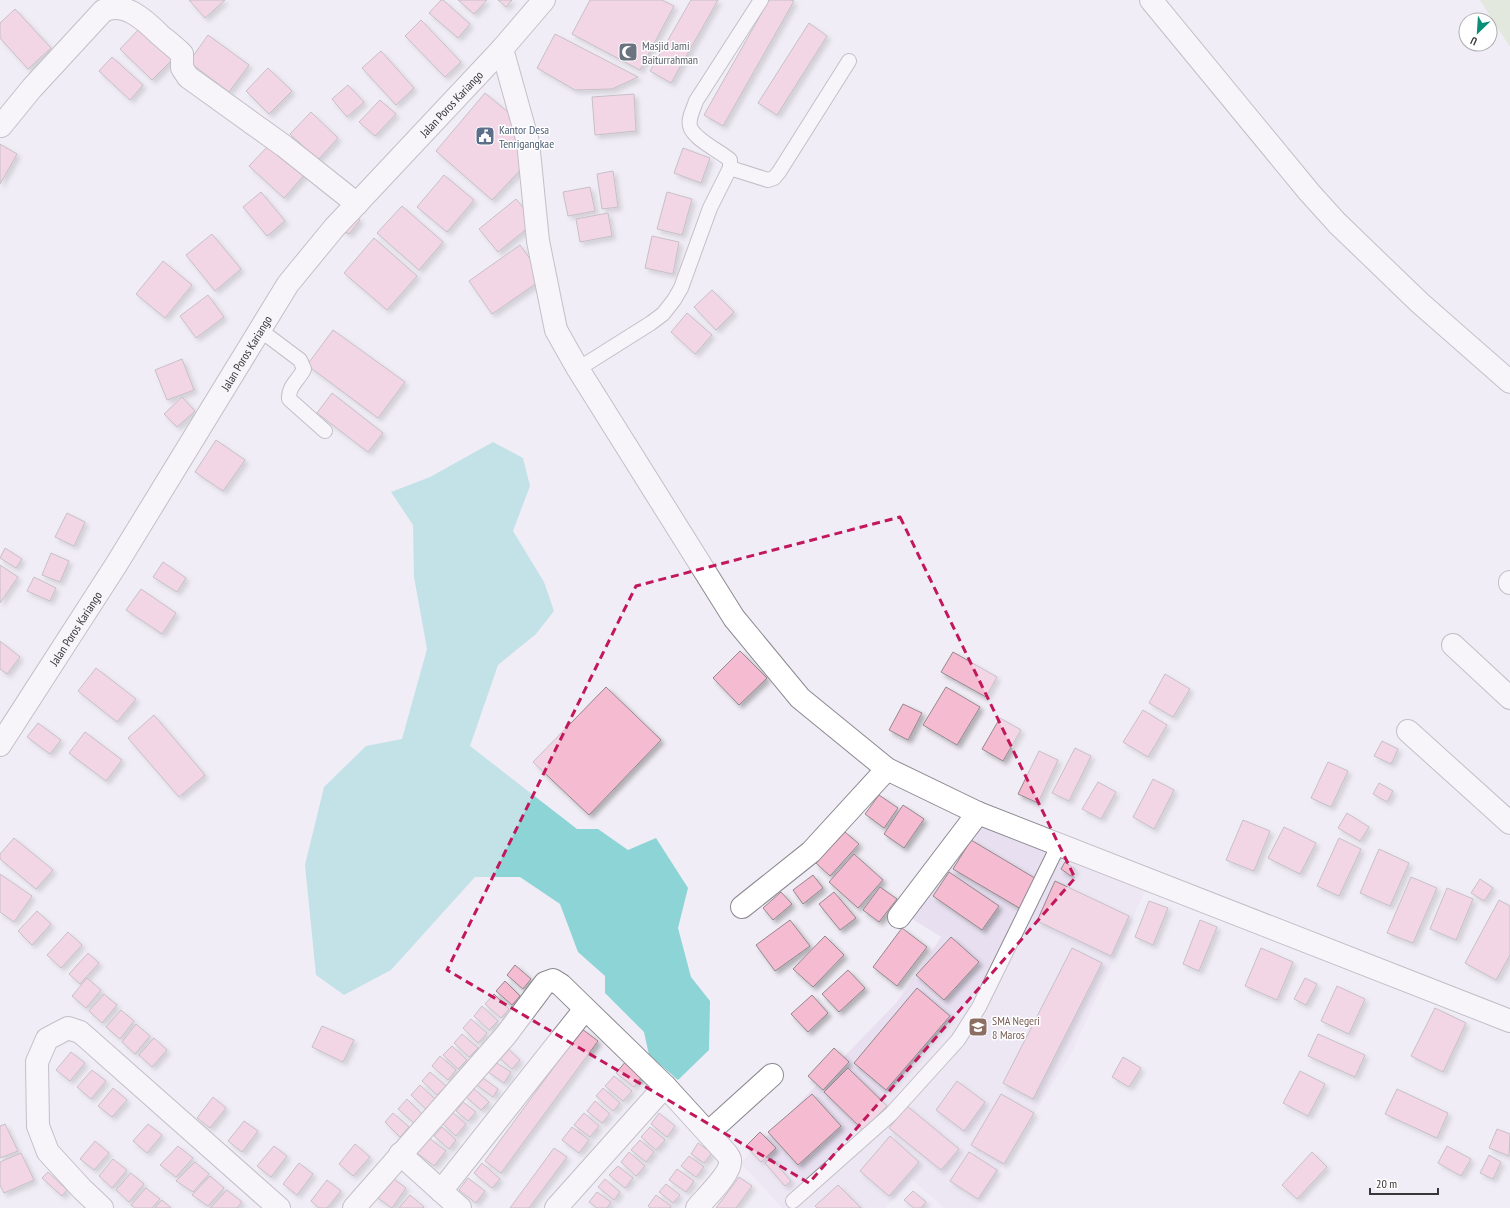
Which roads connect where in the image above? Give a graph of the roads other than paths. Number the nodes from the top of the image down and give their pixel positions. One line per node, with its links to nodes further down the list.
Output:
1 (544, 0): 4 (street, Jalan Poros Kariango)
2 (761, 0): 7 (lane)
3 (1151, 0): 11 (street)
4 (502, 50): 8 (street, Jalan Poros Kariango); 10 (street)
5 (849, 61): 7 (lane)
6 (1, 126): 8 (street)
7 (730, 168): 10 (lane)
8 (357, 204): 9 (street, Jalan Poros Kariango)
9 (260, 330): 12 (lane); 16 (street, Jalan Poros Kariango)
10 (578, 369): 17 (street)
11 (1510, 382)
12 (325, 432)
13 (1453, 645): 14 (street)
14 (1510, 698)
15 (1408, 731): 19 (street)
16 (0, 745)
17 (887, 769): 18 (street); 21 (street)
18 (978, 812): 20 (street); 22 (street)
19 (1510, 823)
20 (1059, 844): 24 (street); 30 (lane)
21 (742, 907)
22 (899, 917)
23 (585, 1009): 26 (street); 28 (street); 29 (street)
24 (1510, 1021)
25 (772, 1075): 27 (street)
26 (665, 1086): 27 (street); 35 (street)
27 (708, 1133): 36 (street)
28 (400, 1154): 29 (street); 33 (street)
29 (441, 1191): 34 (street)
30 (793, 1201)
31 (102, 1208): 32 (street)
32 (279, 1208)
33 (354, 1208)
34 (460, 1208)
35 (556, 1208)
36 (697, 1208)

